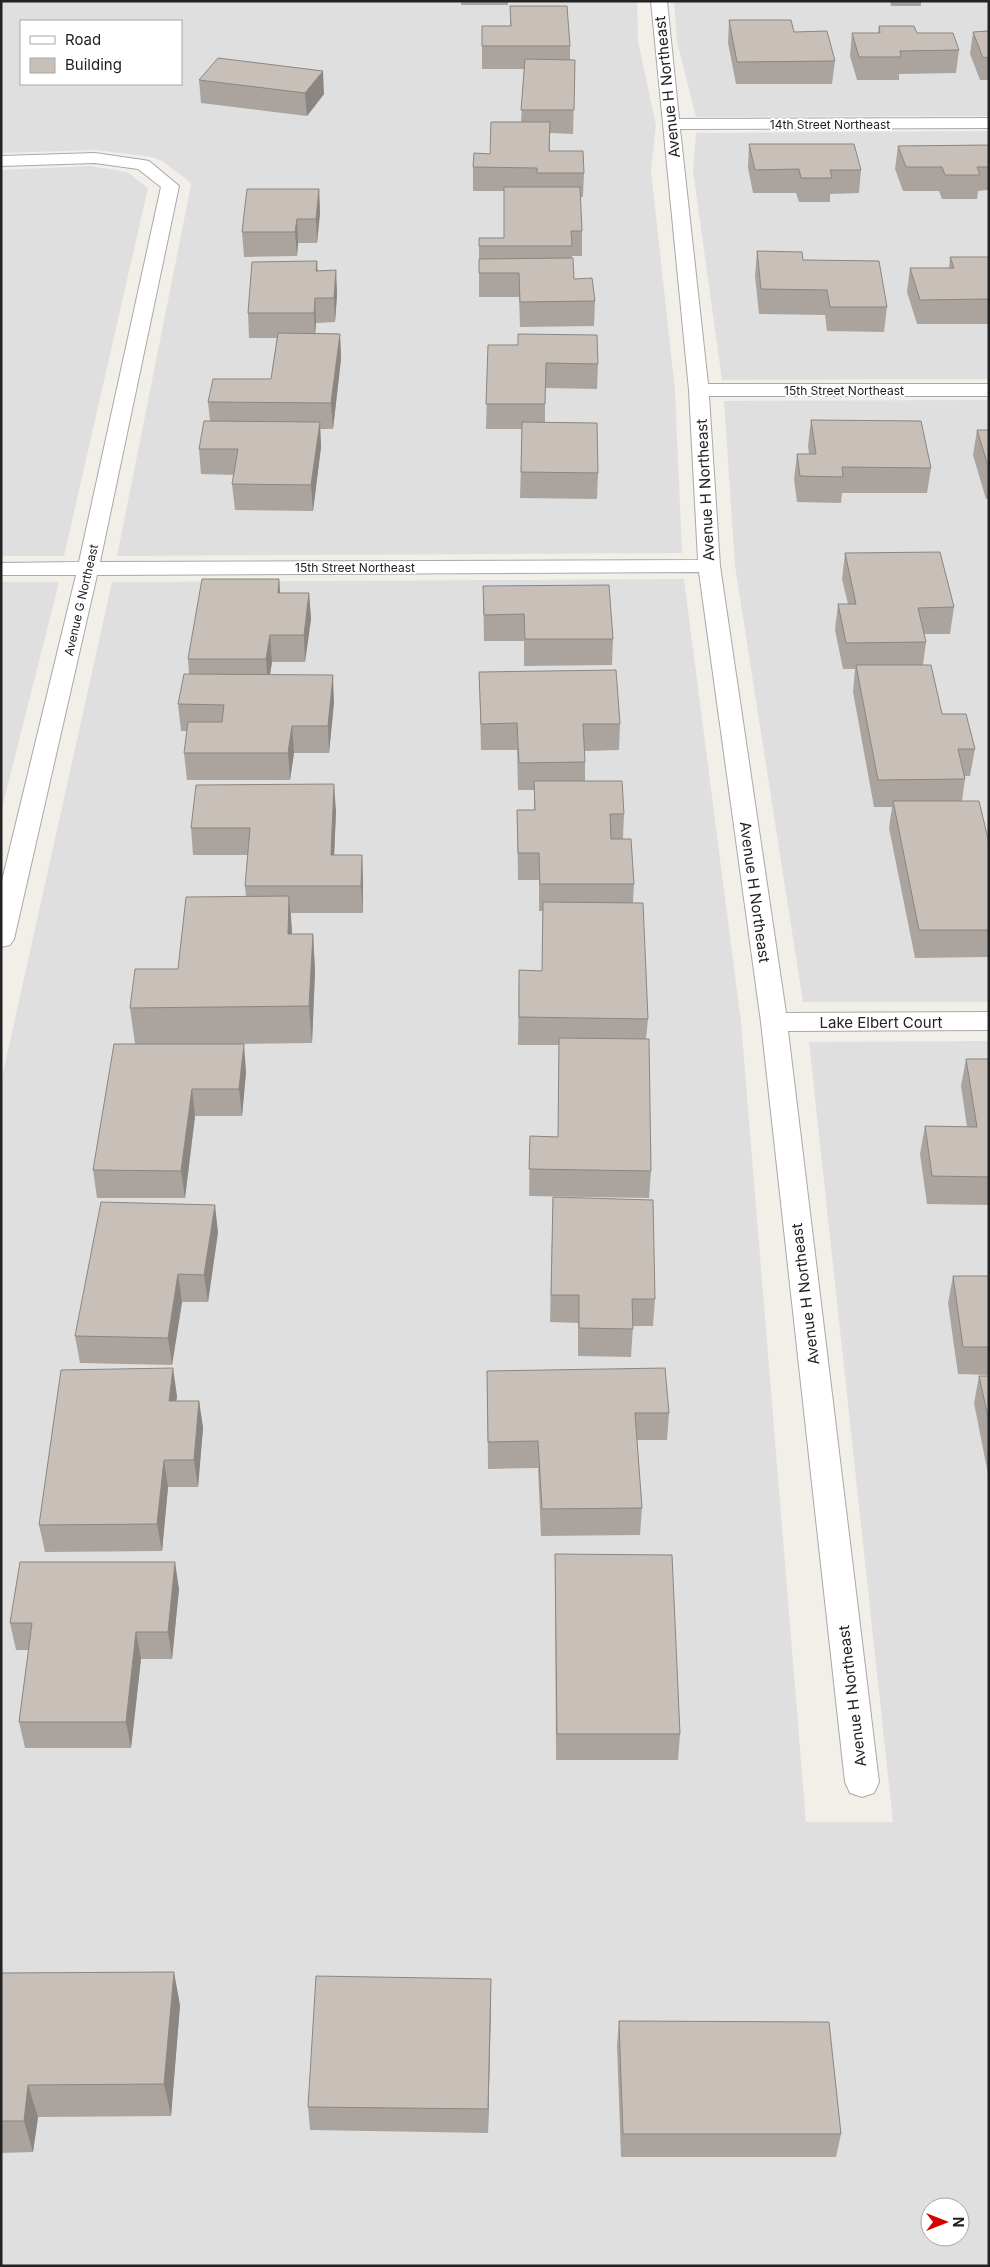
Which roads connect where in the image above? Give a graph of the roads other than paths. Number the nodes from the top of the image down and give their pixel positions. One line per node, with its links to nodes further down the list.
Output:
1 (659, 1): 3 (street, Avenue H Northeast)
2 (989, 123): 3 (street, 14th Street Northeast)
3 (671, 124): 5 (street, Avenue H Northeast)
4 (1, 161): 9 (street, Avenue G Northeast)
5 (699, 390): 6 (street, 15th Street Northeast); 7 (street, Avenue H Northeast)
6 (989, 390)
7 (709, 566): 9 (street, 15th Street Northeast); 12 (street, Avenue H Northeast)
8 (1, 569): 9 (street, 15th Street Northeast)
9 (88, 569): 10 (street, Avenue G Northeast)
10 (1, 939)
11 (989, 1021): 12 (street, Lake Elbert Court)
12 (774, 1022): 13 (street, Avenue H Northeast)
13 (862, 1782)

